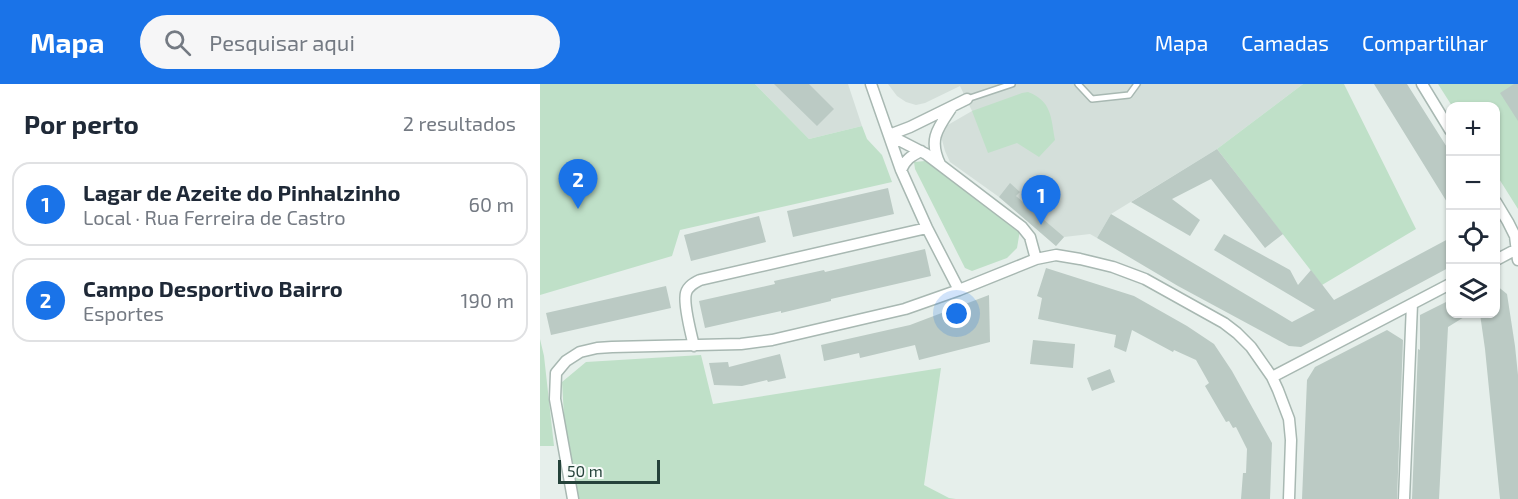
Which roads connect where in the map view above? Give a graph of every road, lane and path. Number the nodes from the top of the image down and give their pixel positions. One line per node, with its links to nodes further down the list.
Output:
1 (871, 84): 9 (street)
2 (1012, 84): 6 (lane)
3 (1078, 84): 4 (lane)
4 (1137, 84)
5 (1422, 84): 8 (street)
6 (967, 99): 7 (street)
7 (952, 106): 9 (street); 11 (street)
8 (1446, 123)
9 (889, 135): 10 (street); 12 (street)
10 (921, 151): 11 (street); 12 (street)
11 (940, 164): 16 (street)
12 (901, 170): 14 (street)
13 (1500, 209): 15 (street)
14 (927, 228): 19 (street); 21 (street)
15 (1517, 255): 17 (street)
16 (1036, 259): 19 (street); 22 (street)
17 (1500, 259)
18 (1446, 286): 20 (street)
19 (959, 290): 21 (street)
20 (1412, 304): 22 (street); 25 (street)
21 (694, 346): 23 (street)
22 (1272, 376): 24 (street)
23 (573, 499)
24 (1288, 499)
25 (1404, 499)

